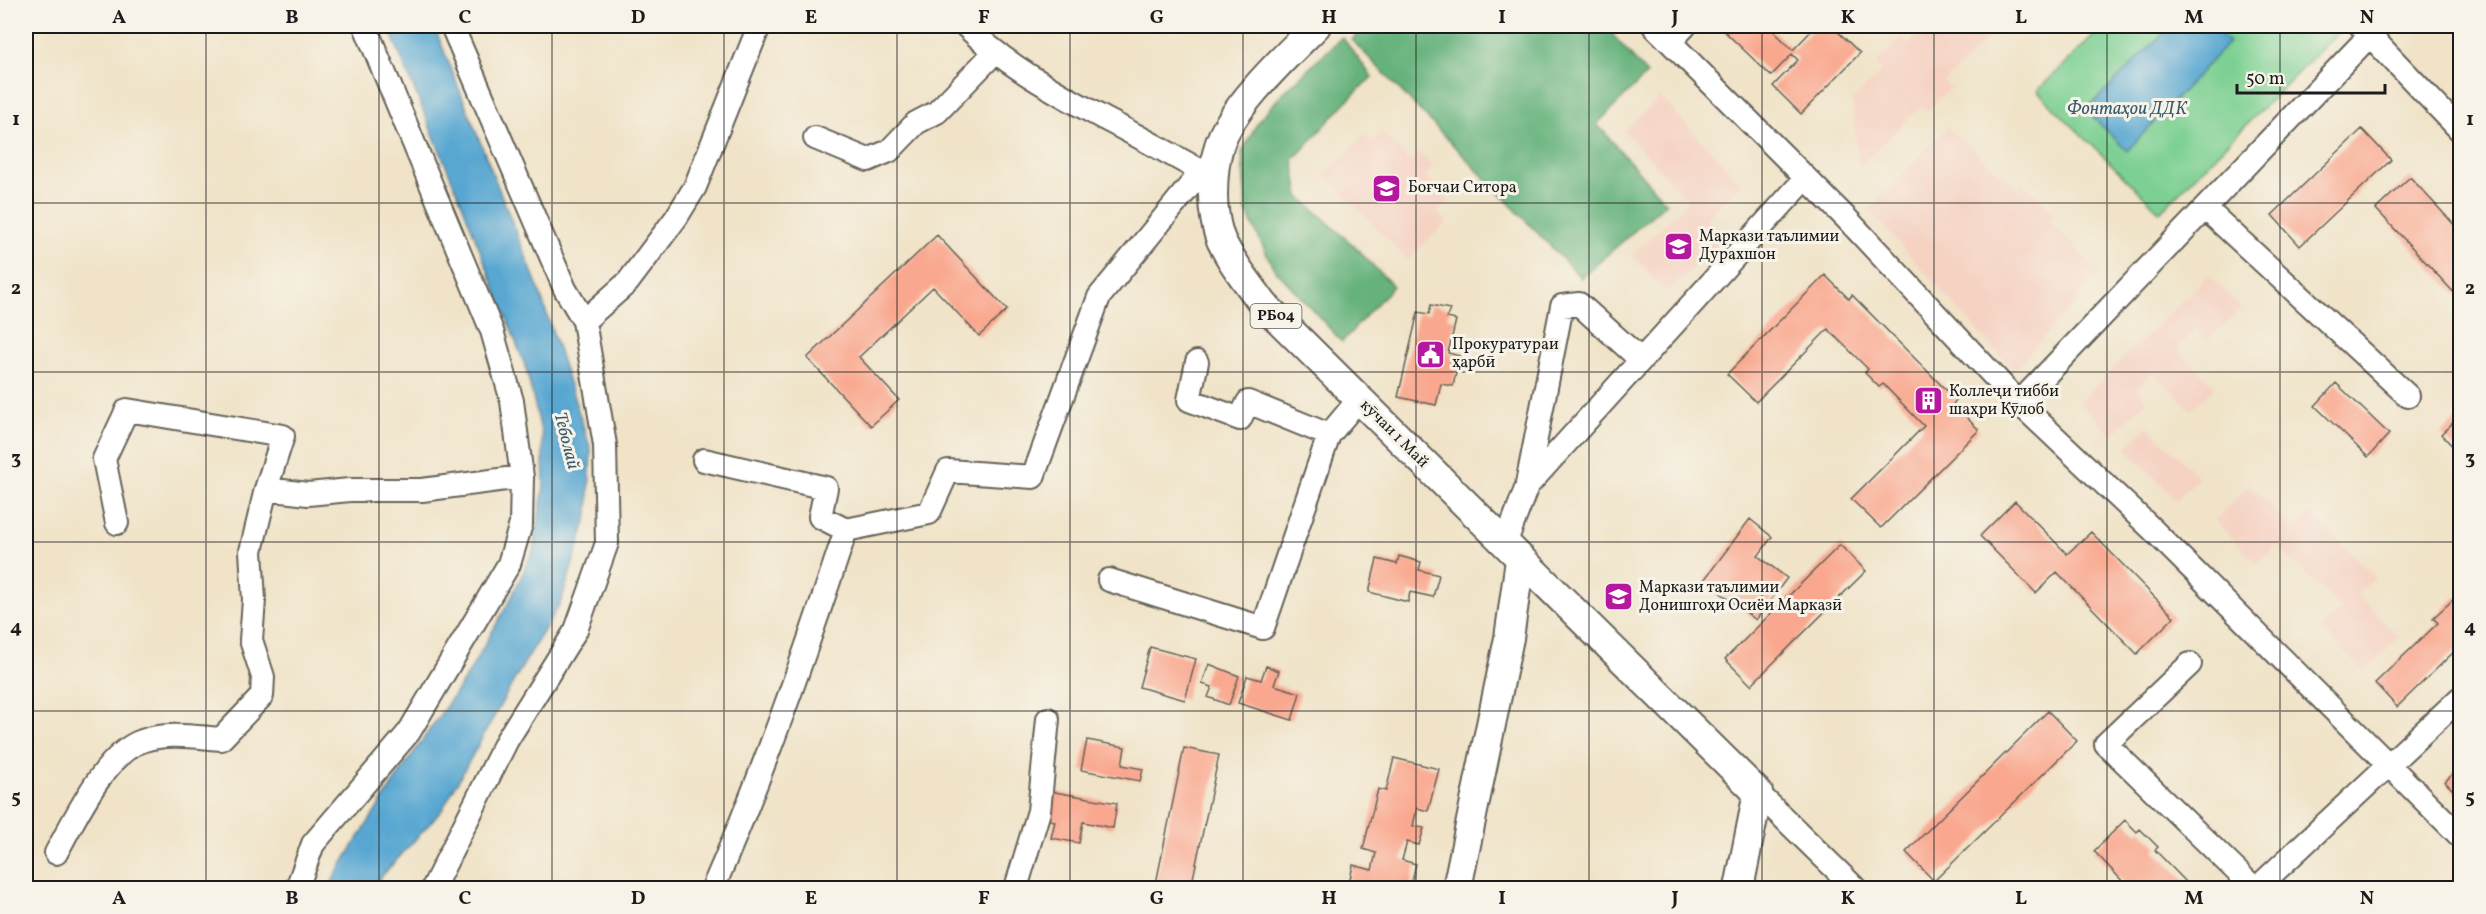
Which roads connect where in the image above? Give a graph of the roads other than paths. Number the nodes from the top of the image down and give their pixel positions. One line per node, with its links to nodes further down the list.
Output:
1 (365, 26): 23 (street)
2 (452, 26): 15 (street)
3 (759, 26): 15 (street)
4 (966, 26): 9 (street)
5 (1654, 26): 8 (street)
6 (1311, 27): 12 (main road, кӯчаи 1 Май / РБ04)
7 (2366, 30): 10 (street); 14 (street)
8 (1678, 34): 13 (street)
9 (995, 52): 11 (street); 12 (street)
10 (2460, 129)
11 (815, 138)
12 (1207, 174): 19 (main road, кӯчаи 1 Май / РБ04); 27 (street)
13 (1806, 178): 16 (street); 20 (street)
14 (2205, 207): 18 (street); 20 (street)
15 (584, 321): 38 (street)
16 (1641, 360): 24 (street); 24 (street)
17 (1197, 362): 21 (street)
18 (2408, 396)
19 (1359, 399): 21 (street); 28 (main road, кӯчаи 1 Май / РБ04)
20 (2019, 403): 33 (street)
21 (1329, 435): 29 (street)
22 (704, 460): 27 (street)
23 (522, 477): 25 (street); 37 (street)
24 (1527, 486): 28 (street)
25 (266, 489): 26 (street); 36 (street)
26 (117, 523)
27 (846, 530): 39 (street)
28 (1513, 552): 34 (main road, кӯчаи 1 Май); 41 (main road)
29 (1109, 580)
30 (2190, 664): 44 (street)
31 (2460, 698): 33 (street)
32 (1048, 719): 40 (street)
33 (2390, 764): 35 (street); 44 (street)
34 (1758, 793): 42 (main road); 43 (street)
35 (2460, 836)
36 (56, 854)
37 (297, 888)
38 (433, 888)
39 (713, 888)
40 (1016, 888)
41 (1457, 888)
42 (1739, 888)
43 (1855, 888)
44 (2255, 888)

